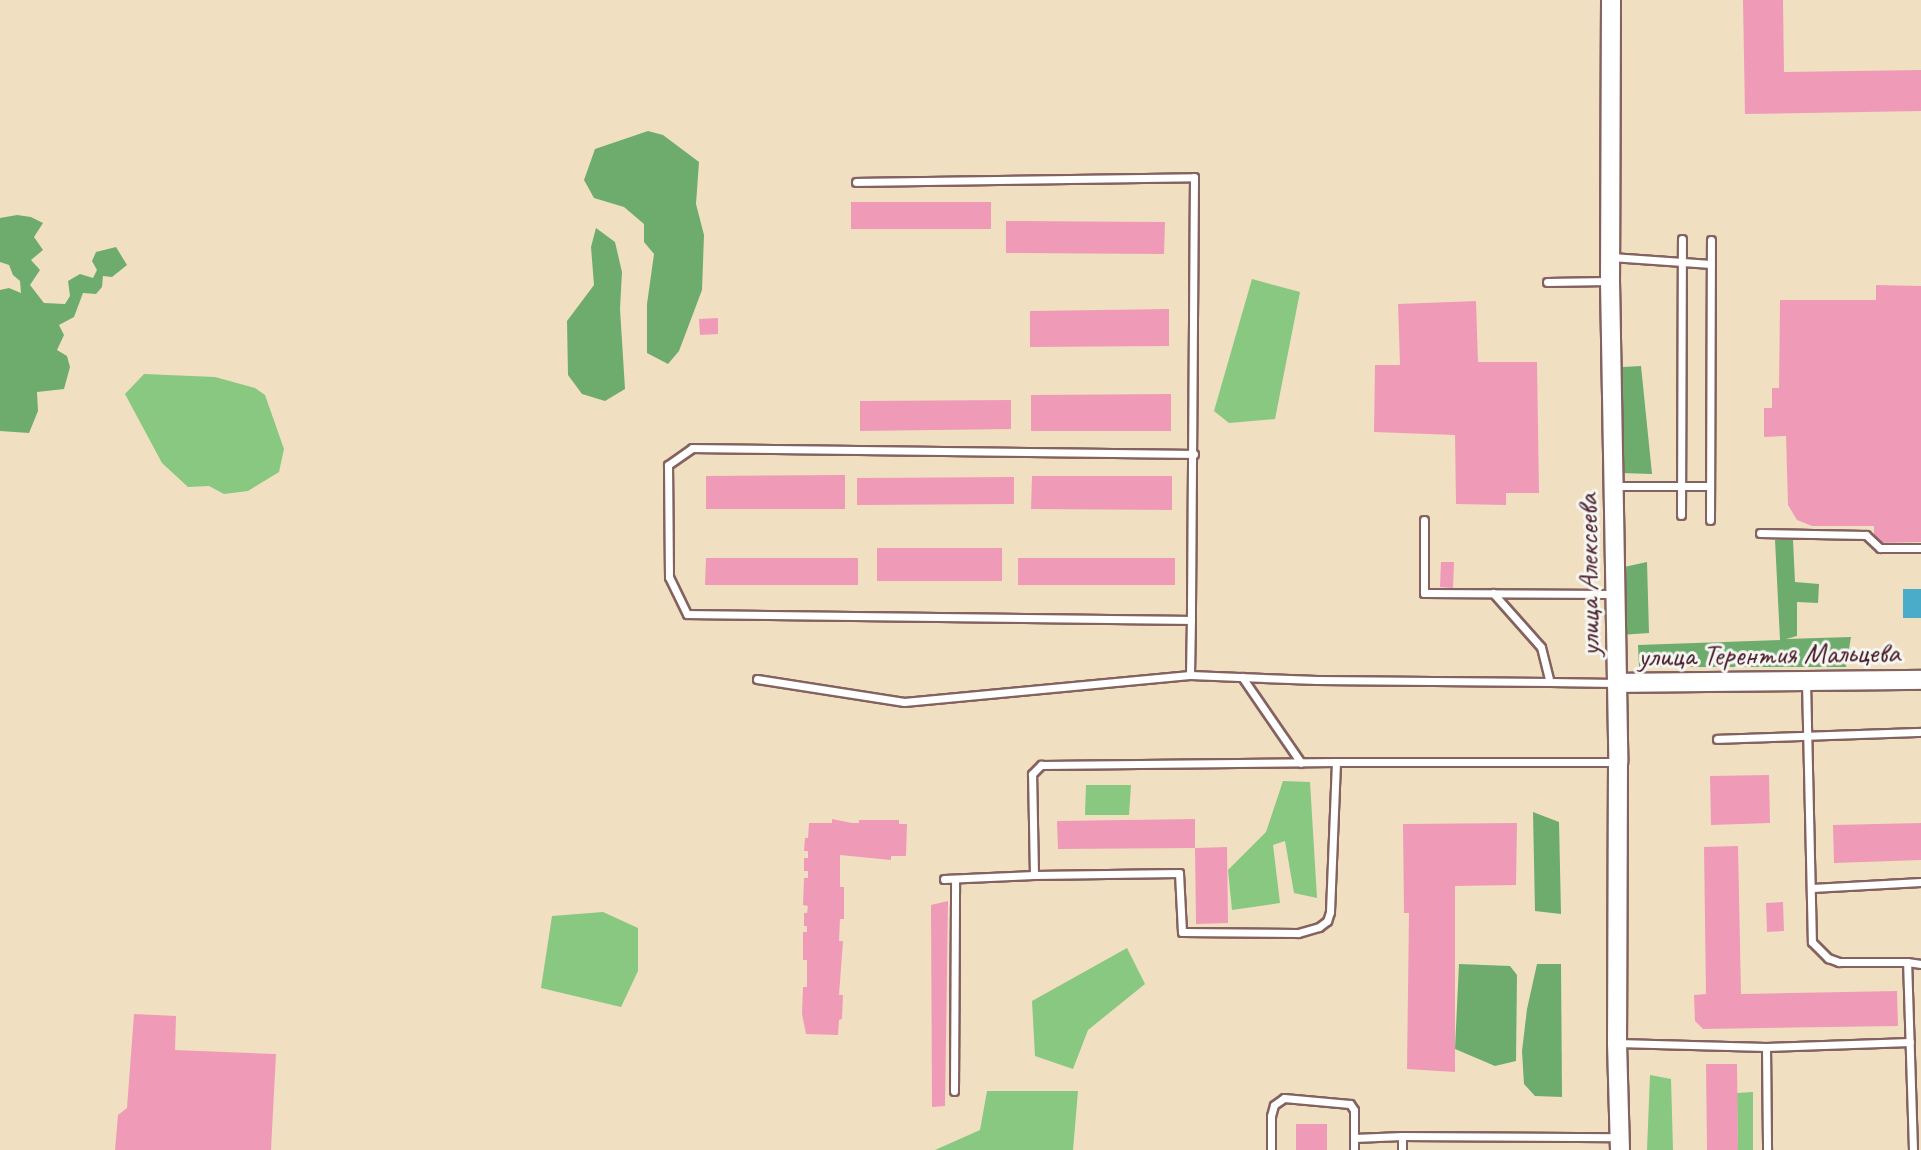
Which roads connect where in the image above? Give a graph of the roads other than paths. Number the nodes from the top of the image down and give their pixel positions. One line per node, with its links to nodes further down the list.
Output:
1 (1611, 0): 5 (street, улица Алексеева)
2 (856, 182): 10 (lane)
3 (1682, 239): 6 (lane)
4 (1711, 240): 7 (lane)
5 (1610, 257): 6 (lane); 8 (street, улица Алексеева)
6 (1682, 264): 7 (lane); 12 (lane)
7 (1711, 264): 13 (lane)
8 (1610, 281): 9 (lane); 11 (street, улица Алексеева)
9 (1547, 282)
10 (1194, 454): 21 (lane); 21 (lane)
11 (1614, 486): 12 (lane); 20 (street, улица Алексеева)
12 (1681, 486): 13 (lane); 14 (lane)
13 (1710, 486): 16 (lane)
14 (1681, 515)
15 (1424, 520): 19 (lane)
16 (1710, 520)
17 (1760, 533): 18 (lane)
18 (1921, 548)
19 (1493, 593): 20 (lane); 26 (lane)
20 (1616, 594): 28 (street, улица Алексеева)
21 (1191, 620): 22 (lane)
22 (1190, 675): 23 (lane); 24 (lane)
23 (1242, 677): 26 (lane); 34 (lane)
24 (757, 679)
25 (1921, 680): 27 (street, улица Терентия Мальцева)
26 (1550, 681): 28 (lane)
27 (1806, 681): 28 (street, улица Терентия Мальцева); 30 (lane)
28 (1617, 683): 33 (street, улица Алексеева)
29 (1921, 732): 30 (lane)
30 (1808, 734): 31 (lane); 39 (lane)
31 (1717, 740)
32 (1336, 762): 33 (lane); 34 (lane); 35 (lane)
33 (1618, 762): 43 (street, улица Алексеева)
34 (1301, 763): 35 (lane)
35 (1034, 875): 36 (lane)
36 (955, 878): 37 (lane); 45 (lane)
37 (944, 879)
38 (1921, 881): 39 (lane)
39 (1812, 888): 40 (lane)
40 (1907, 962): 41 (lane); 42 (lane)
41 (1921, 964)
42 (1910, 1042): 44 (lane); 53 (lane)
43 (1617, 1043): 44 (lane); 48 (street, улица Алексеева)
44 (1766, 1047): 52 (lane)
45 (954, 1091)
46 (1402, 1136): 47 (lane); 48 (lane); 51 (lane)
47 (1354, 1138): 49 (lane); 50 (lane)
48 (1619, 1143)
49 (1271, 1150)
50 (1354, 1150)
51 (1402, 1150)
52 (1767, 1150)
53 (1913, 1150)

